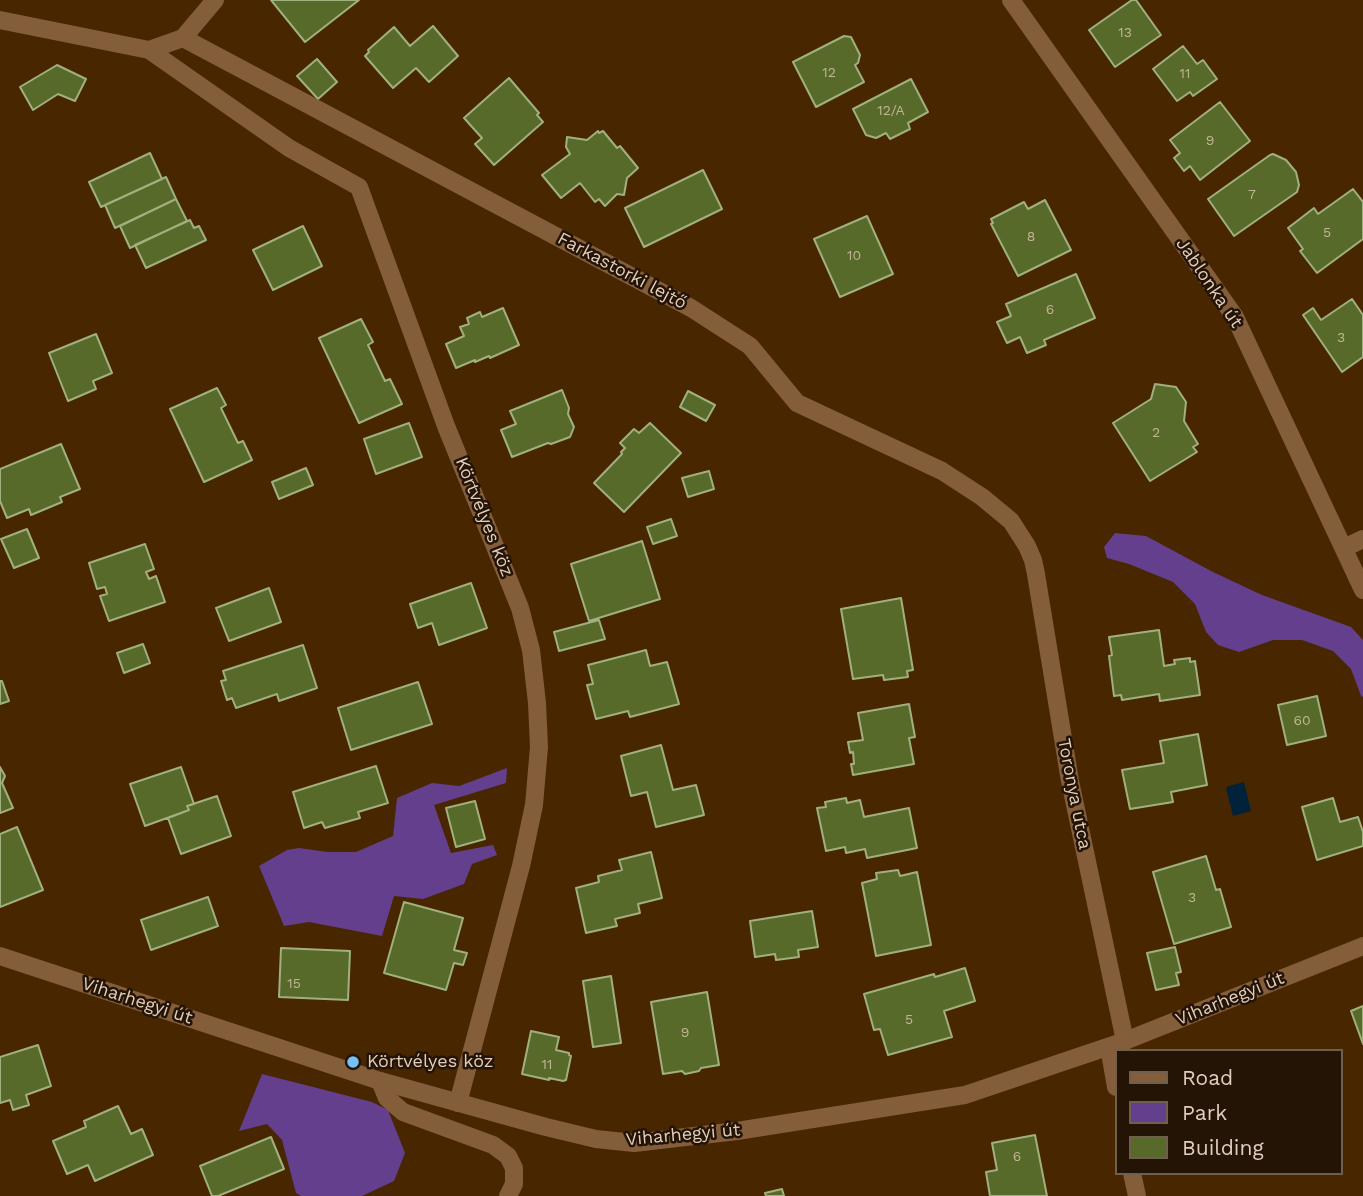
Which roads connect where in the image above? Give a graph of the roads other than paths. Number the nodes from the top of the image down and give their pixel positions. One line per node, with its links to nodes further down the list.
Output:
1 (215, 0): 4 (street)
2 (1011, 0): 8 (street, Jablonka út)
3 (0, 20): 5 (street)
4 (183, 38): 5 (street); 7 (street, Farkastorki lejtő)
5 (149, 50): 15 (street, Körtvélyes köz)
6 (1363, 539): 8 (street)
7 (1027, 546): 12 (street, Toronya utca)
8 (1344, 548): 9 (street, Jablonka út)
9 (1363, 590)
10 (1363, 946): 12 (street, Viharhegyi út)
11 (0, 956): 14 (street, Viharhegyi út)
12 (1117, 1044): 13 (street, Toronya utca); 15 (street, Viharhegyi út)
13 (1117, 1049)
14 (380, 1081): 15 (street, Viharhegyi út); 17 (street)
15 (458, 1103)
16 (1132, 1175): 18 (street)
17 (508, 1196)
18 (1137, 1196)

